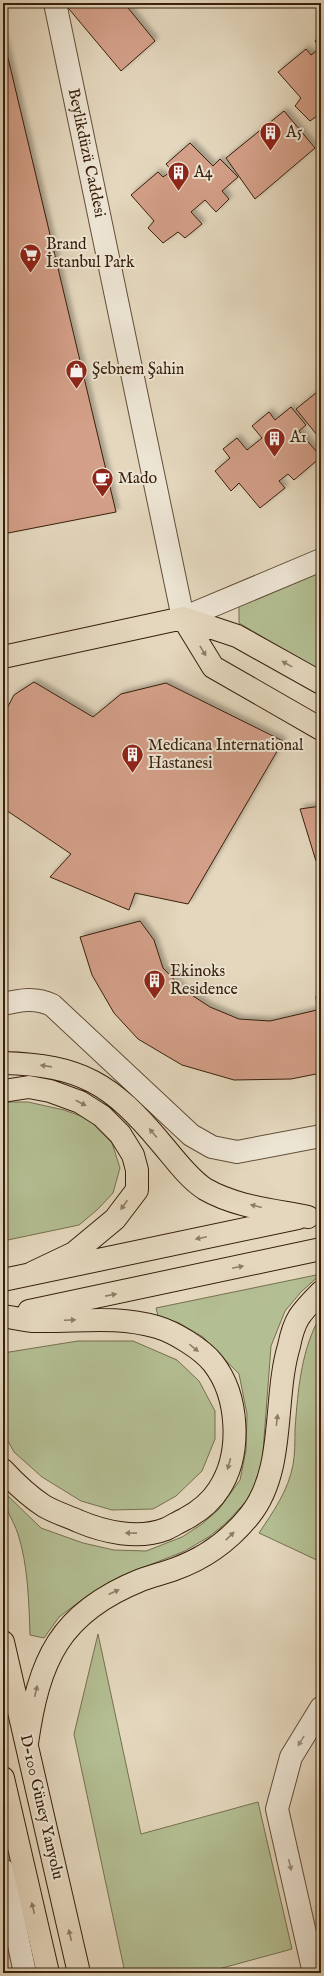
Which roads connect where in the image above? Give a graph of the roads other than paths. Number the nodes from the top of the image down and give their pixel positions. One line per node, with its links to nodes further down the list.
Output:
1 (55, 3): 3 (street, Beylikdüzü Caddesi)
2 (321, 560): 3 (street)
3 (183, 618): 4 (main road); 5 (main road, one-way to 3); 6 (main road, Beylikdüzü Caddesi, one-way to 6)
4 (3, 656)
5 (321, 683)
6 (321, 729)
7 (3, 1004): 10 (street)
8 (3, 1063): 11 (main road, one-way to 8)
9 (3, 1091): 13 (main road, one-way to 13)
10 (321, 1136)
11 (314, 1215): 13 (main road, one-way to 13)
12 (321, 1249): 16 (main road, one-way to 12)
13 (32, 1273): 14 (main road)
14 (3, 1280)
15 (321, 1292): 20 (main road, one-way to 15)
16 (3, 1316): 17 (main road, one-way to 17)
17 (3, 1470)
18 (3, 1642): 20 (main road, D-100 Güney Yanyolu)
19 (321, 1708): 26 (street, one-way to 26)
20 (27, 1743): 25 (main road, D-100 Güney Yanyolu, one-way to 20)
21 (3, 1778): 24 (main road, one-way to 21)
22 (3, 1870): 23 (street)
23 (25, 1973)
24 (48, 1973)
25 (79, 1973)
26 (314, 1973)

